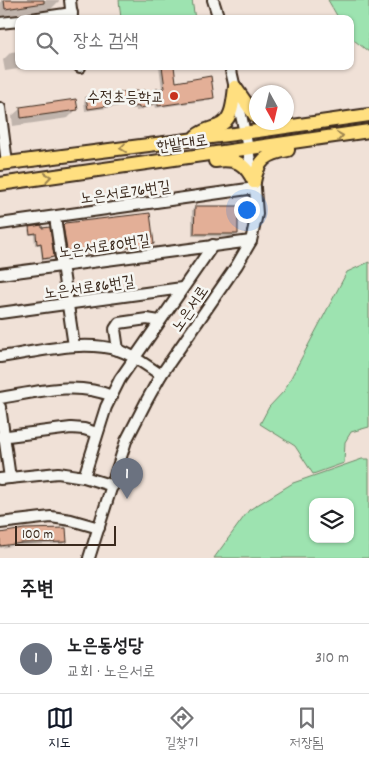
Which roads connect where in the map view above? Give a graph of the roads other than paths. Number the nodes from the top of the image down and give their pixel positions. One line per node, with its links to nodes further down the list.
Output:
1 (70, 0): 3 (street)
2 (213, 0): 4 (street)
3 (72, 15)
4 (218, 15)
5 (15, 21): 6 (street)
6 (0, 23)
7 (231, 70): 8 (street, 노은서로)
8 (235, 88): 9 (main road); 15 (street, 노은서로); 16 (main road)
9 (249, 107)
10 (0, 108): 20 (street)
11 (369, 115): 13 (main road, 한밭대로)
12 (294, 123): 13 (main road)
13 (310, 124): 15 (main road, 한밭대로)
14 (369, 131): 17 (main road, 한밭대로, one-way to 14)
15 (246, 133): 16 (main road, 한밭대로); 18 (street, 노은서로)
16 (192, 140): 20 (main road, 한밭대로, one-way to 20)
17 (311, 140): 18 (main road, 한밭대로); 22 (main road)
18 (248, 148): 19 (main road, 한밭대로); 22 (street, 노은서로)
19 (185, 158): 21 (main road, 한밭대로, one-way to 19); 22 (main road)
20 (4, 163)
21 (0, 184)
22 (254, 185): 23 (street, 노은서로76번길); 25 (street, 노은서로)
23 (55, 216): 24 (street, 노은서로76번길); 27 (street)
24 (0, 224)
25 (251, 241): 26 (street, 노은서로80번길); 37 (street, 노은서로)
26 (213, 245): 27 (street, 노은서로80번길); 29 (street)
27 (62, 266): 28 (street, 노은서로80번길); 30 (street)
28 (0, 274)
29 (182, 288): 30 (street, 노은서로86번길); 32 (street)
30 (67, 304): 31 (street, 노은서로86번길); 33 (street)
31 (0, 313)
32 (159, 321): 34 (street); 36 (street)
33 (74, 346): 34 (street); 35 (street)
34 (118, 350): 36 (street)
35 (0, 357)
36 (135, 358): 37 (street); 38 (street)
37 (161, 375): 45 (street, 노은서로)
38 (112, 396): 39 (street); 41 (street)
39 (0, 398)
40 (0, 408): 42 (street)
41 (97, 433): 42 (street); 43 (street)
42 (2, 437): 44 (street)
43 (84, 477): 44 (street); 45 (street)
44 (5, 478)
45 (113, 486): 47 (street, 노은서로)
46 (0, 523): 47 (street)
47 (99, 528): 48 (street, 노은서로)
48 (89, 558)

